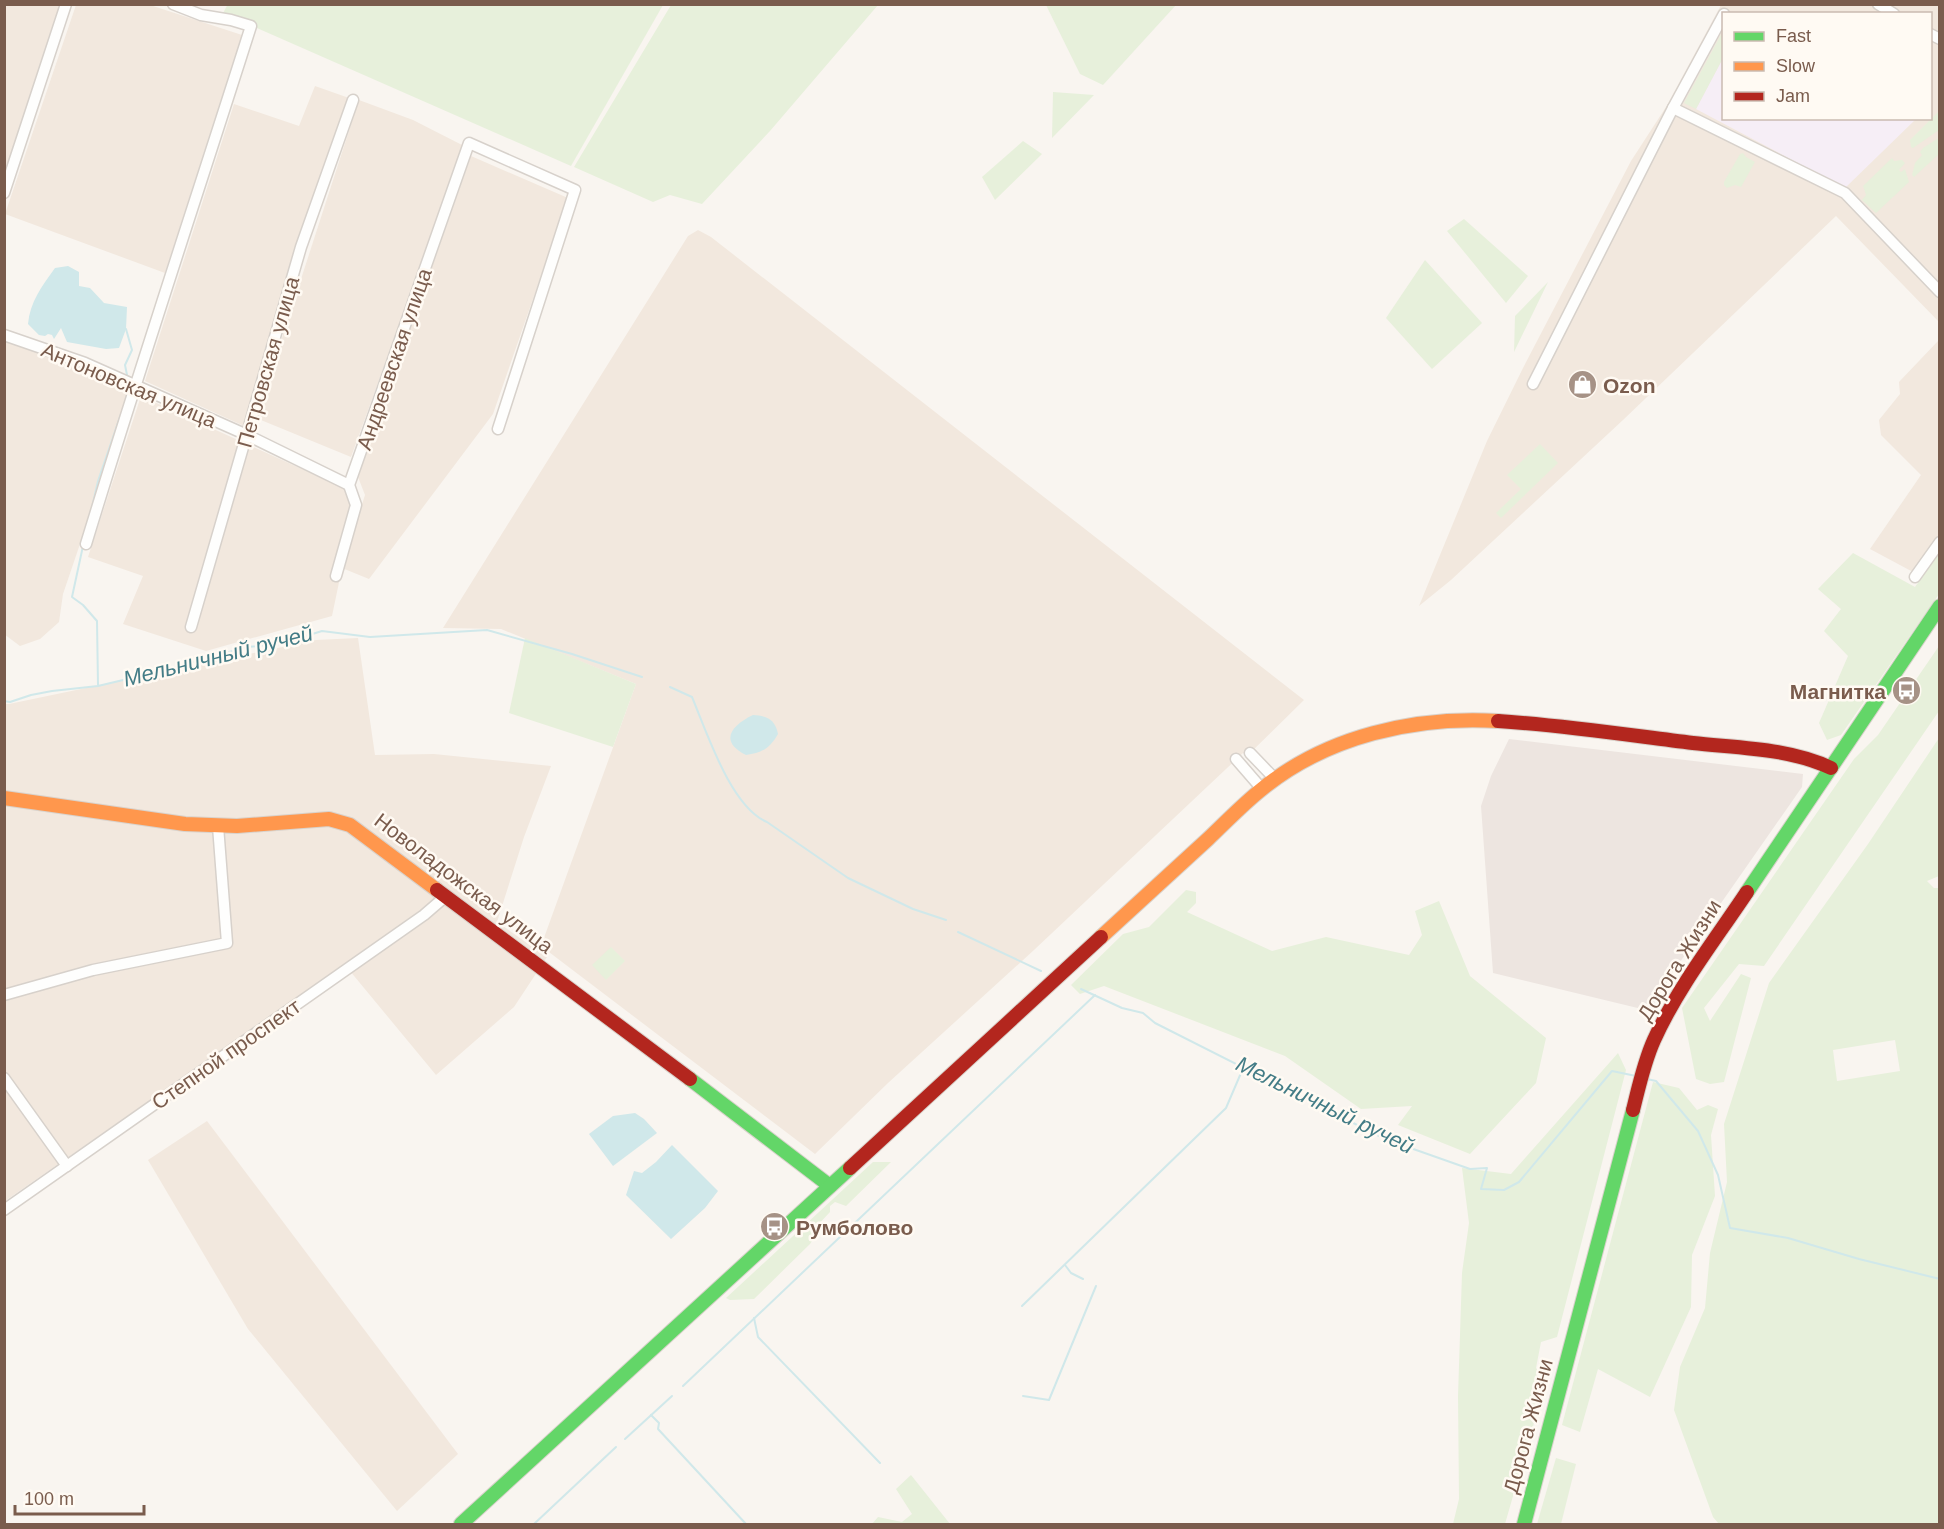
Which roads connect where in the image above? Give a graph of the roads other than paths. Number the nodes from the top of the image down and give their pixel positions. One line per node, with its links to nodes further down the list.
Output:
1 (66, 4): 8 (street)
2 (173, 4): 12 (street)
3 (1878, 4): 4 (street)
4 (1891, 12)
5 (1722, 18): 7 (street)
6 (353, 100): 14 (street, Петровская улица)
7 (1673, 108): 9 (street); 11 (street)
8 (4, 193)
9 (1940, 292)
10 (4, 335): 12 (street, Антоновская улица)
11 (1533, 384)
12 (136, 387): 14 (street, Антоновская улица); 17 (street)
13 (498, 429): 15 (street, Андреевская улица)
14 (247, 435): 15 (street, Антоновская улица); 21 (street, Петровская улица)
15 (350, 485): 18 (street, Андреевская улица)
16 (1940, 542): 19 (street)
17 (86, 544)
18 (336, 576)
19 (1915, 577)
20 (1940, 606): 24 (main road, Дорога Жизни)
21 (191, 627)
22 (1250, 753): 25 (street)
23 (1236, 759): 26 (street)
24 (1831, 768): 25 (main road); 36 (main road, Дорога Жизни)
25 (1275, 779): 26 (main road)
26 (1262, 789): 33 (main road)
27 (4, 798): 28 (main road, Новоладожская улица)
28 (218, 826): 29 (main road, Новоладожская улица); 30 (street)
29 (446, 896): 32 (street, Степной проспект); 33 (main road, Новоладожская улица)
30 (4, 995)
31 (4, 1078): 32 (street)
32 (67, 1166): 34 (street, Степной проспект)
33 (830, 1186): 35 (main road)
34 (4, 1210)
35 (461, 1524)
36 (1524, 1524)

